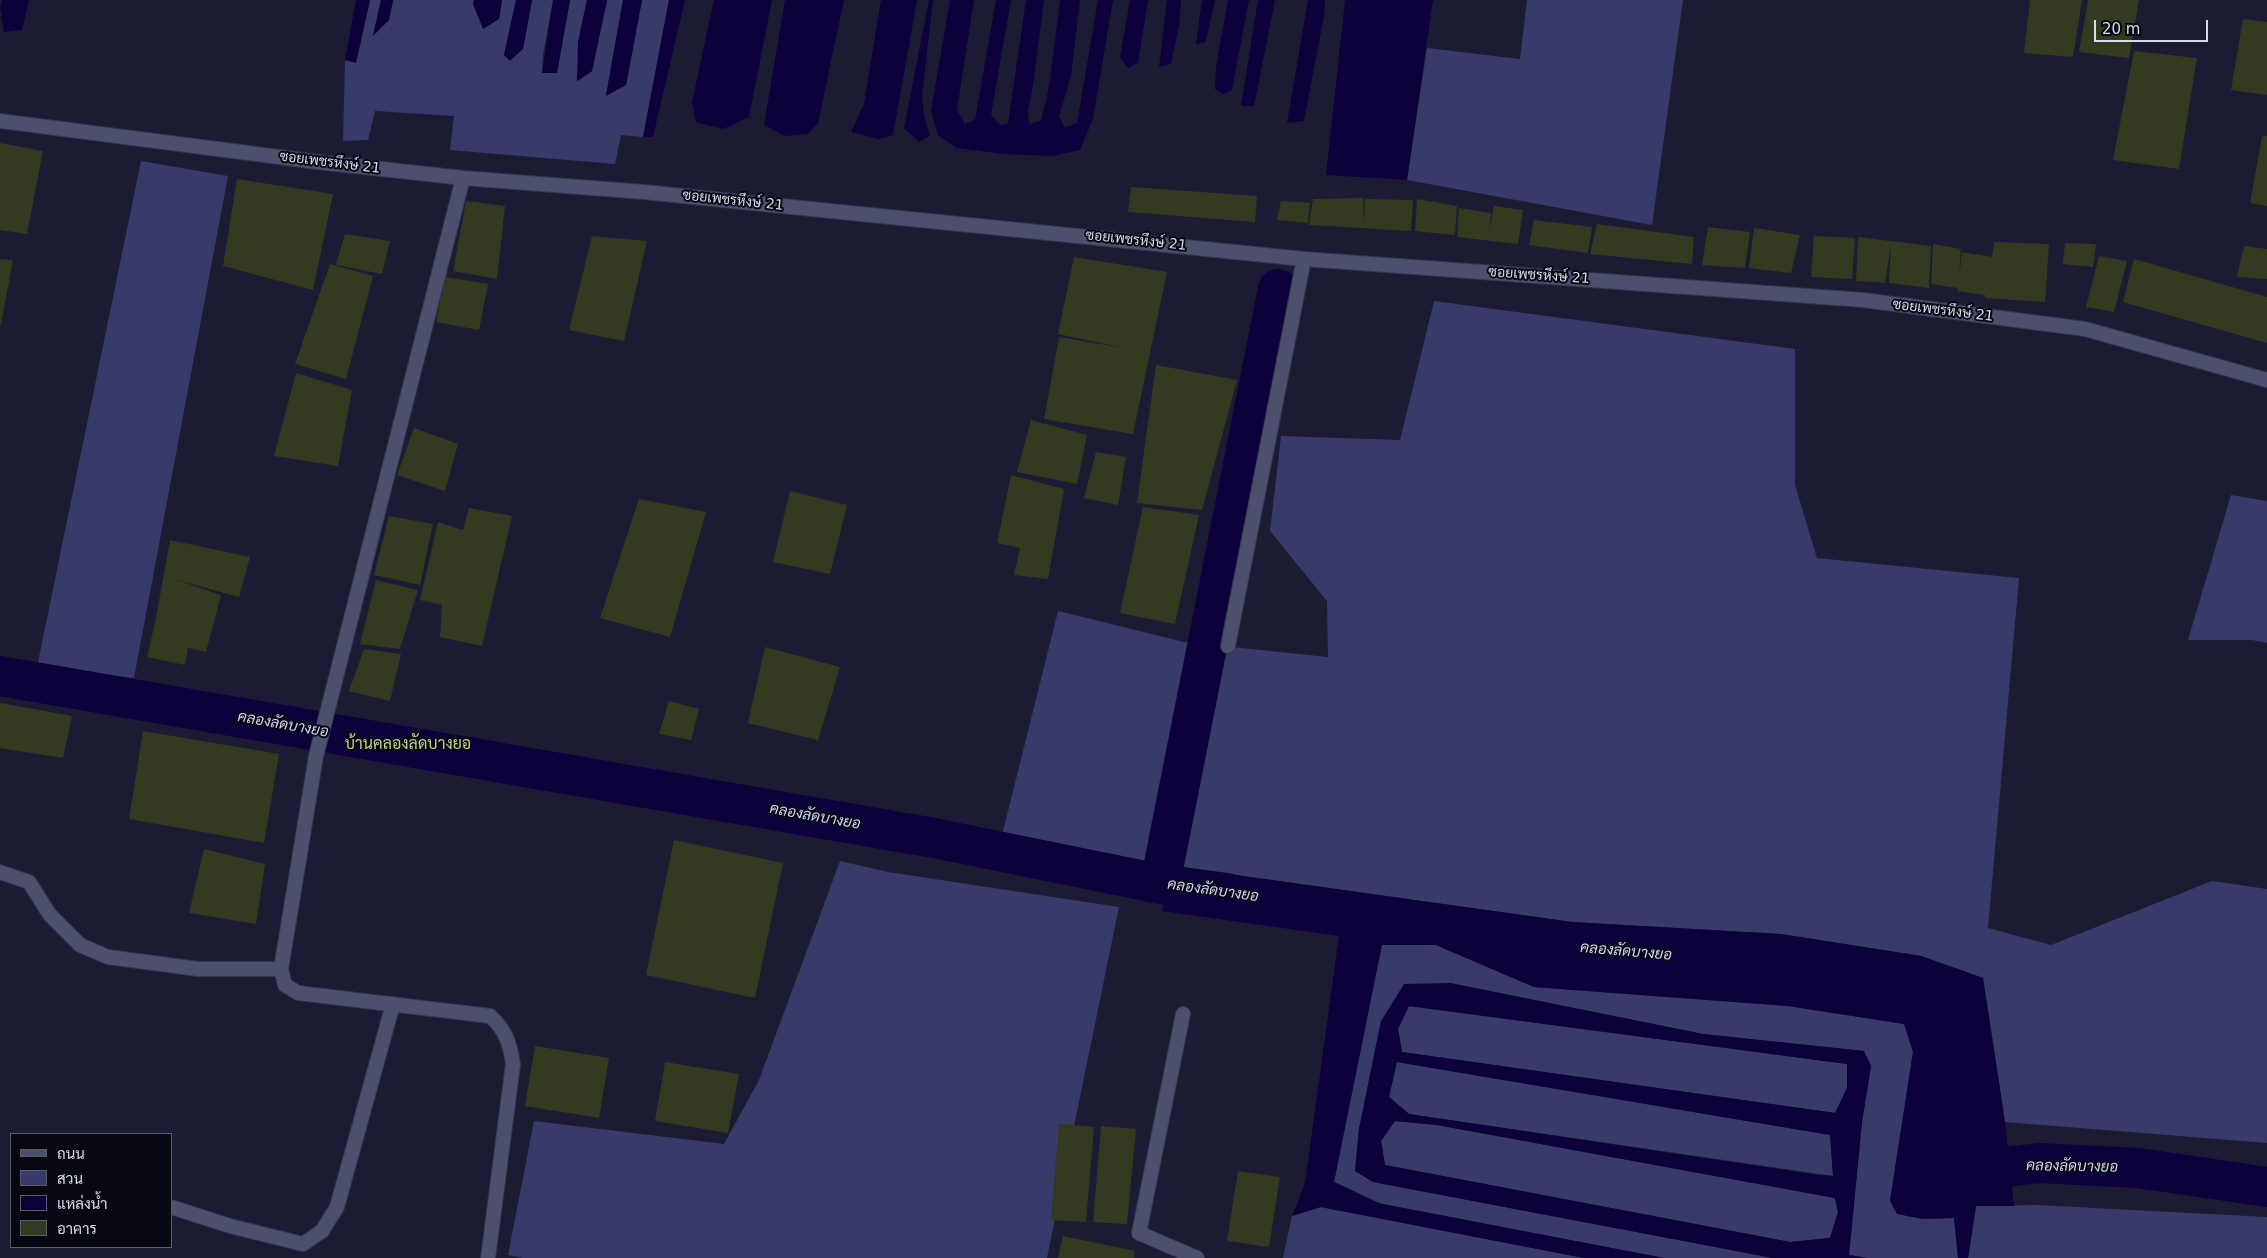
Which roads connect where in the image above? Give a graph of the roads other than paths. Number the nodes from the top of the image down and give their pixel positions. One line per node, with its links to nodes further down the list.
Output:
1 (0, 121): 2 (street, ซอยเพชรหึงษ์ 21)
2 (463, 178): 3 (street, ซอยเพชรหึงษ์ 21); 7 (street)
3 (1304, 259): 4 (street, ซอยเพชรหึงษ์ 21); 5 (street)
4 (2267, 380)
5 (1228, 646)
6 (0, 872): 7 (street)
7 (280, 969): 8 (street)
8 (393, 1004): 10 (street); 11 (street)
9 (1182, 1014): 12 (street)
10 (172, 1207)
11 (488, 1258)
12 (1198, 1258)

